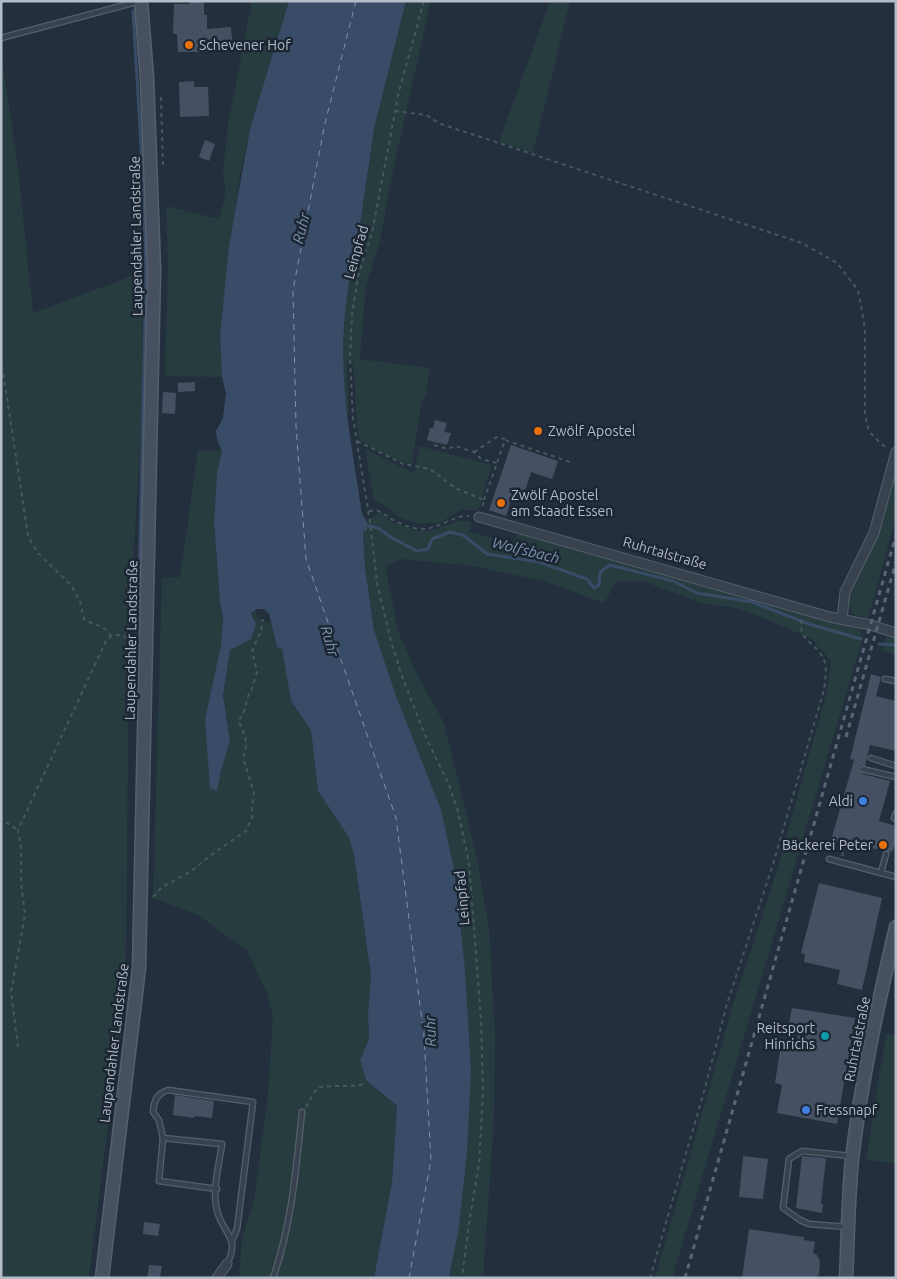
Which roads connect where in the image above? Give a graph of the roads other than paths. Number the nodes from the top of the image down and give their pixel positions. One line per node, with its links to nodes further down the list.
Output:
1 (140, 1): 2 (lane, Laupendahler Landstraße); 27 (main road, Laupendahler Landstraße)
2 (1, 38)
3 (896, 453): 5 (street)
4 (479, 516): 5 (street, Ruhrtalstraße)
5 (842, 618): 6 (street, Ruhrtalstraße)
6 (896, 633)
7 (885, 679): 8 (lane)
8 (896, 681)
9 (871, 758): 10 (lane)
10 (896, 766)
11 (862, 769): 12 (lane)
12 (896, 777)
13 (896, 812): 14 (lane)
14 (896, 819)
15 (886, 852): 17 (lane)
16 (829, 859): 17 (lane)
17 (881, 873): 18 (lane)
18 (896, 878)
19 (896, 927): 22 (main road, Ruhrtalstraße)
20 (302, 1112): 29 (lane)
21 (163, 1138): 23 (lane); 23 (lane); 25 (lane)
22 (853, 1156): 24 (main road, Ruhrtalstraße); 24 (lane)
23 (216, 1189): 25 (lane)
24 (848, 1227): 30 (main road, Ruhrtalstraße)
25 (232, 1240): 26 (lane)
26 (227, 1264): 28 (street)
27 (102, 1278)
28 (217, 1278)
29 (273, 1278)
30 (846, 1278)

